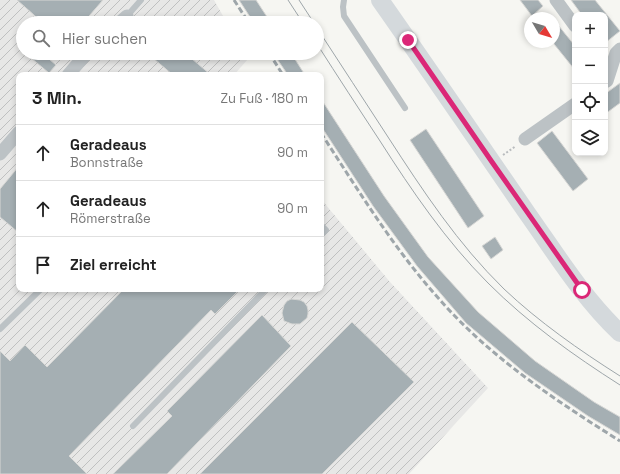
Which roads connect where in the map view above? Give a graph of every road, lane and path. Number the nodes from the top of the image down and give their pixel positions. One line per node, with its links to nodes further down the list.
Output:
1 (141, 0): 5 (lane)
2 (344, 0): 12 (lane)
3 (380, 0): 16 (main road)
4 (556, 0): 6 (street)
5 (126, 16)
6 (572, 22)
7 (620, 49): 9 (street)
8 (81, 60): 10 (street)
9 (609, 62)
10 (71, 72)
11 (572, 106): 14 (street)
12 (405, 108)
13 (16, 135): 15 (street)
14 (525, 139): 16 (path)
15 (0, 154)
16 (496, 160): 20 (main road)
17 (38, 292): 19 (lane)
18 (263, 292): 21 (lane)
19 (0, 329)
20 (620, 333)
21 (132, 426)

